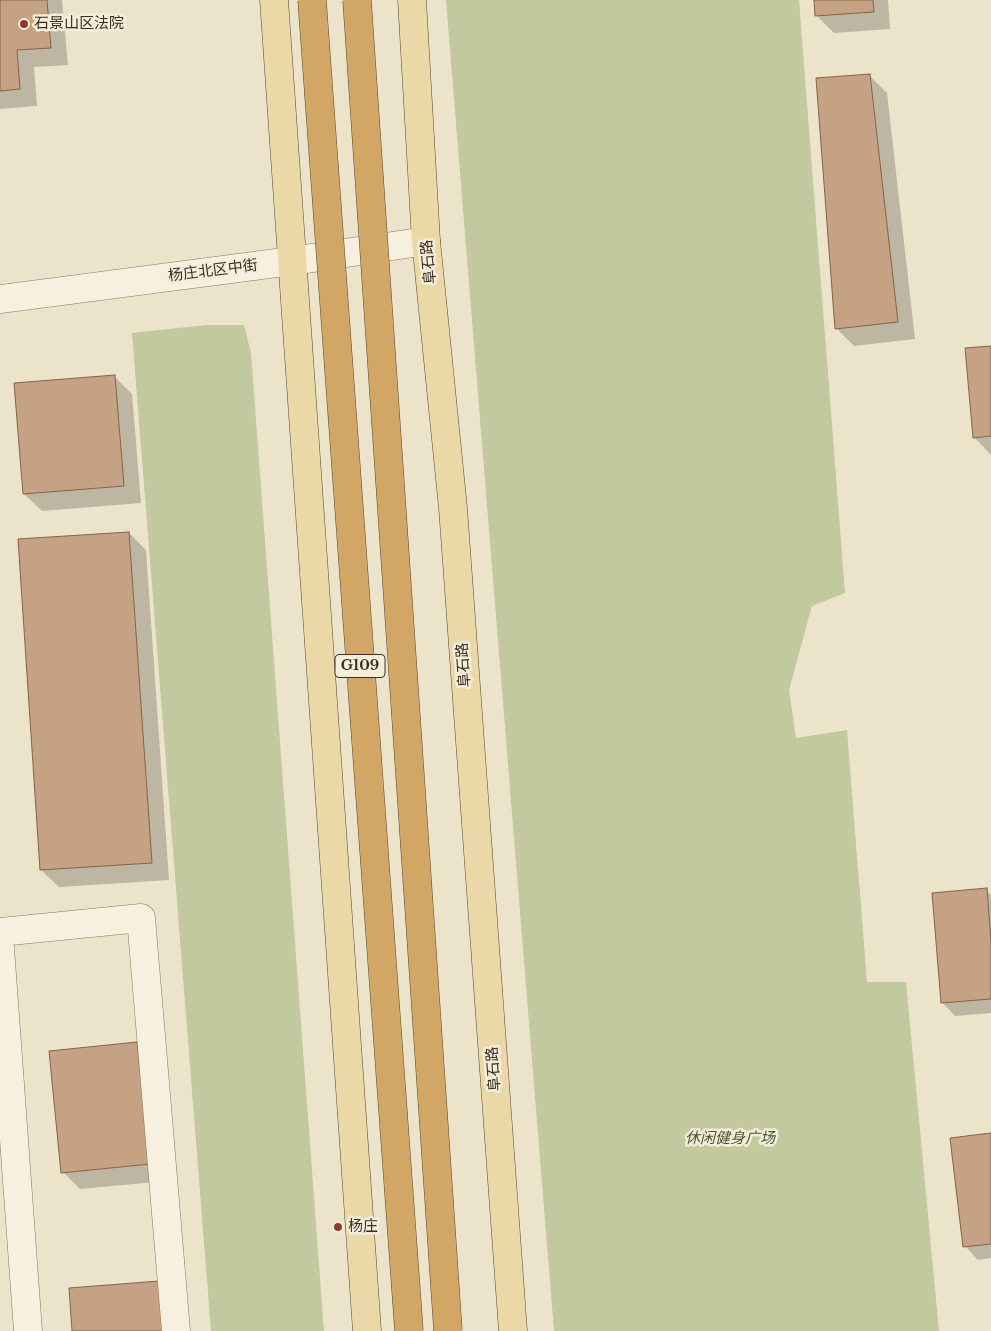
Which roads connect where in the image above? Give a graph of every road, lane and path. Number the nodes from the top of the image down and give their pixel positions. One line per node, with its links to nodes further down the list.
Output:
1 (274, 0): 6 (main road)
2 (312, 0): 13 (highway, G109, bridge)
3 (357, 0): 14 (highway, G109, bridge)
4 (412, 0): 5 (main road, 阜石路)
5 (426, 241): 6 (street, 杨庄北区中街); 15 (main road, 阜石路)
6 (292, 261): 7 (street, 杨庄北区中街); 12 (main road)
7 (0, 299)
8 (0, 932): 11 (street)
9 (0, 948): 10 (street)
10 (28, 1331)
11 (176, 1331)
12 (367, 1331)
13 (409, 1331)
14 (448, 1331)
15 (514, 1331)

